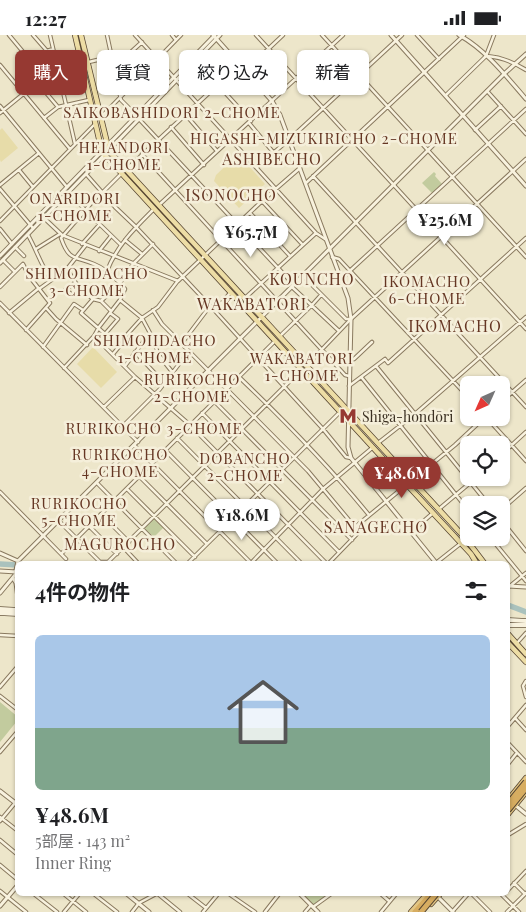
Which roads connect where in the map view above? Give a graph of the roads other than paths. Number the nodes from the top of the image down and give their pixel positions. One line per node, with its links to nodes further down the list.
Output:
1 (33, 35): 26 (street)
2 (50, 35): 26 (street)
3 (75, 35): 29 (main road)
4 (81, 35): 30 (main road)
5 (107, 35): 31 (street)
6 (135, 35): 24 (street)
7 (172, 35): 22 (street)
8 (181, 35): 22 (street)
9 (220, 35): 21 (street)
10 (256, 35): 27 (street)
11 (283, 35): 27 (street)
12 (322, 35): 25 (street)
13 (344, 35): 25 (street)
14 (391, 35): 23 (street)
15 (402, 35): 23 (street)
16 (417, 35): 39 (street)
17 (458, 35): 20 (street)
18 (494, 35): 38 (street)
19 (12, 36): 28 (street)
20 (464, 36): 38 (street); 39 (street)
21 (215, 37): 35 (street); 49 (street)
22 (176, 40): 34 (street)
23 (396, 41): 44 (street); 47 (street)
24 (142, 42): 32 (street); 33 (street)
25 (332, 45): 36 (street); 50 (street)
26 (53, 49)
27 (269, 49): 50 (street)
28 (23, 50)
29 (78, 50)
30 (84, 50)
31 (110, 50)
32 (133, 50)
33 (150, 50)
34 (167, 50)
35 (227, 50)
36 (336, 50)
37 (526, 54): 42 (street)
38 (486, 56): 42 (street); 48 (street); 63 (street)
39 (439, 59): 47 (street)
40 (97, 60): 41 (street)
41 (87, 62): 82 (main road)
42 (514, 64): 45 (street); 48 (street)
43 (0, 65): 51 (street)
44 (369, 66)
45 (526, 70)
46 (169, 72): 49 (street)
47 (425, 73): 63 (street); 74 (street)
48 (504, 74): 54 (street); 65 (street)
49 (175, 79): 68 (street); 80 (street)
50 (296, 79): 67 (street); 73 (street)
51 (15, 82)
52 (369, 86): 74 (street)
53 (87, 89): 66 (main road)
54 (487, 91): 71 (street); 79 (street)
55 (22, 95): 76 (street)
56 (26, 95): 81 (street)
57 (48, 95): 72 (street)
58 (64, 95): 69 (street)
59 (207, 95): 68 (street)
60 (227, 95): 84 (street)
61 (267, 95): 67 (street)
62 (337, 95): 73 (street)
63 (446, 95): 79 (street)
64 (121, 97): 80 (street); 82 (street)
65 (526, 99)
66 (90, 101): 69 (street); 85 (main road)
67 (272, 101): 84 (street); 90 (street)
68 (198, 103): 78 (street); 89 (street)
69 (66, 105): 72 (street); 93 (street)
70 (0, 106): 76 (street)
71 (501, 106): 83 (street); 87 (street)
72 (58, 107): 81 (street)
73 (324, 107): 90 (street); 92 (street)
74 (389, 107): 92 (street); 97 (street)
75 (526, 109): 83 (street)
76 (3, 110): 77 (street); 100 (street)
77 (0, 113)
78 (185, 115): 86 (street); 98 (street)
79 (462, 116): 87 (street); 97 (street)
80 (138, 117): 91 (street); 96 (street)
81 (44, 118): 95 (street)
82 (100, 118): 96 (main road)
83 (514, 120): 88 (street); 94 (street)
84 (250, 122): 89 (street); 99 (street)
85 (95, 123): 93 (street); 101 (main road)
86 (171, 127): 91 (street); 105 (street)
87 (475, 130): 94 (street)
88 (526, 133)
89 (231, 139): 98 (street); 106 (street)
90 (289, 139): 99 (street); 109 (street)
91 (158, 140): 102 (street); 115 (street)
92 (353, 140): 116 (street); 119 (street)
93 (75, 144): 95 (street)
94 (488, 144): 112 (street); 117 (street)
95 (70, 149): 108 (street)
96 (108, 149): 101 (street); 111 (main road)
97 (428, 150): 117 (street); 119 (street)
98 (217, 152): 105 (street)
99 (273, 152): 106 (street)
100 (39, 153): 108 (street); 110 (street)
101 (103, 154): 113 (street); 114 (main road); 123 (street)
102 (142, 154): 111 (street); 125 (street)
103 (526, 159): 104 (street)
104 (522, 163): 107 (street); 112 (street)
105 (204, 165): 115 (street)
106 (257, 167): 124 (street)
107 (526, 167)
108 (51, 168): 122 (street); 123 (street)
109 (300, 169): 118 (street); 124 (street)
110 (19, 170): 121 (street); 122 (street)
111 (126, 170): 131 (main road)
112 (513, 172): 120 (street); 129 (street)
113 (86, 174): 126 (street); 127 (street)
114 (121, 174): 127 (street); 131 (main road)
115 (192, 176): 125 (street); 139 (street)
116 (313, 176): 118 (street); 137 (street)
117 (452, 177): 129 (street); 133 (street)
118 (306, 183): 149 (street)
119 (394, 185): 133 (street); 137 (street)
120 (526, 186)
121 (0, 187): 130 (street)
122 (33, 187): 130 (street)
123 (67, 187): 140 (street)
124 (276, 189): 128 (street); 143 (street)
125 (175, 190): 131 (street); 151 (street)
126 (69, 192): 132 (street); 135 (street)
127 (102, 192): 132 (street); 141 (street)
128 (262, 201): 134 (street); 153 (street)
129 (478, 204): 147 (street); 159 (street)
130 (14, 206): 136 (street); 140 (street)
131 (157, 208): 141 (street); 168 (main road)
132 (85, 210): 138 (street); 145 (street)
133 (416, 210): 147 (street); 158 (street)
134 (250, 213): 139 (street); 167 (street)
135 (44, 218): 140 (street); 145 (street)
136 (0, 221)
137 (355, 223): 158 (street); 161 (street)
138 (100, 225): 146 (street); 152 (street)
139 (237, 226): 151 (street); 175 (street)
140 (32, 227): 144 (street); 156 (street)
141 (136, 227): 150 (street); 155 (street)
142 (0, 229): 156 (street)
143 (316, 233): 149 (street); 153 (street)
144 (28, 234): 156 (street); 160 (street)
145 (61, 235): 152 (street); 160 (street); 171 (street)
146 (112, 236): 154 (street); 162 (street)
147 (442, 237): 179 (street); 184 (street)
148 (526, 238): 159 (street)
149 (325, 239): 161 (street)
150 (125, 240): 154 (street); 163 (street)
151 (222, 240): 168 (street); 188 (street)
152 (82, 244): 157 (street)
153 (302, 244): 167 (street)
154 (121, 245): 166 (street)
155 (153, 245): 163 (street); 181 (street)
156 (14, 246): 164 (street); 165 (street); 172 (street)
157 (86, 246): 162 (street); 171 (street)
158 (377, 247): 177 (street); 179 (street)
159 (517, 247): 170 (street); 184 (street)
160 (36, 249): 183 (street)
161 (329, 249): 169 (street); 180 (street)
162 (99, 251): 166 (street)
163 (142, 254): 173 (street)
164 (0, 256)
165 (24, 256)
166 (113, 256): 173 (street); 176 (street)
167 (290, 256): 175 (street)
168 (202, 257): 181 (street); 193 (main road); 195 (main road)
169 (332, 257): 177 (street); 182 (street)
170 (526, 257)
171 (75, 259): 174 (street); 176 (street)
172 (2, 261): 178 (street)
173 (133, 264): 185 (street); 187 (street)
174 (67, 269): 183 (street); 186 (street)
175 (277, 269): 188 (street); 189 (street)
176 (108, 271): 187 (street)
177 (350, 271): 182 (street); 196 (street)
178 (15, 272): 190 (street); 191 (street)
179 (402, 272): 196 (street); 210 (street)
180 (302, 275): 189 (street); 194 (street)
181 (182, 277): 185 (street); 203 (street)
182 (341, 279): 214 (street)
183 (51, 280): 191 (street)
184 (480, 280): 210 (street); 218 (street)
185 (178, 281): 206 (street)
186 (75, 283): 192 (street); 192 (street)
187 (120, 283): 198 (street); 200 (street)
188 (261, 283): 195 (street); 199 (street)
189 (292, 285): 199 (street); 202 (street)
190 (0, 287)
191 (39, 288): 204 (street); 209 (street)
192 (80, 288): 197 (street)
193 (231, 292): 207 (street); 216 (main road)
194 (321, 295): 202 (street); 214 (street)
195 (244, 298): 211 (main road)
196 (375, 298): 214 (street); 228 (street)
197 (93, 299): 200 (street); 205 (street)
198 (120, 300): 208 (street); 213 (street)
199 (277, 300): 211 (street); 215 (street)
200 (100, 301): 208 (street)
201 (0, 303): 209 (street)
202 (312, 305): 215 (street); 222 (street)
203 (210, 306): 207 (street); 230 (street)
204 (46, 309): 217 (street); 221 (street)
205 (83, 310): 217 (street); 219 (street)
206 (153, 310): 213 (street); 230 (street)
207 (215, 311): 226 (street)
208 (110, 312): 219 (street); 219 (street)
209 (10, 313): 221 (street)
210 (441, 315): 228 (street); 238 (street)
211 (261, 316): 216 (street); 225 (main road)
212 (526, 317): 218 (street)
213 (142, 318): 224 (street); 236 (street)
214 (351, 319): 222 (street); 239 (street)
215 (296, 320): 225 (street); 233 (street)
216 (256, 321): 226 (street); 227 (main road)
217 (61, 323): 231 (street); 232 (street)
218 (521, 323): 220 (street); 238 (street)
219 (98, 329): 223 (street)
220 (526, 329)
221 (26, 330): 232 (street)
222 (339, 331): 233 (street)
223 (94, 336): 231 (street); 236 (street)
224 (149, 336): 235 (street); 246 (street)
225 (280, 336): 240 (main road)
226 (240, 339): 237 (street); 245 (street)
227 (275, 341): 237 (street); 244 (main road)
228 (414, 341): 242 (street); 252 (street)
229 (372, 342): 239 (street)
230 (182, 343): 234 (street)
231 (87, 345): 243 (street)
232 (43, 347): 243 (street)
233 (322, 349): 240 (street); 247 (street)
234 (189, 351): 245 (street); 246 (street)
235 (135, 352): 241 (street); 253 (street)
236 (112, 354): 241 (street)
237 (258, 358): 249 (street); 254 (street)
238 (480, 358): 252 (street); 258 (street)
239 (349, 360): 247 (street)
240 (306, 365): 265 (main road)
241 (125, 366): 248 (street)
242 (376, 366): 250 (street); 268 (street)
243 (64, 368): 262 (street)
244 (302, 369): 254 (street); 266 (main road)
245 (209, 370): 256 (street); 264 (street)
246 (173, 373): 253 (street)
247 (349, 376): 255 (street)
248 (135, 377): 259 (street); 262 (street)
249 (240, 377): 256 (street); 261 (street)
250 (361, 378): 255 (street); 273 (street)
251 (526, 380): 258 (street)
252 (453, 381): 257 (street); 268 (street)
253 (165, 384): 259 (street)
254 (284, 387): 261 (street); 277 (street)
255 (349, 387): 265 (street)
256 (227, 388): 260 (street); 269 (street)
257 (460, 388)
258 (512, 392): 263 (street)
259 (155, 394): 264 (street); 272 (street)
260 (214, 401): 267 (street); 276 (street)
261 (267, 404): 269 (street); 283 (street)
262 (104, 407): 272 (street)
263 (526, 407)
264 (172, 408): 271 (street); 280 (street)
265 (349, 411): 270 (street); 282 (main road)
266 (340, 412): 270 (main road); 277 (street)
267 (202, 413): 271 (street); 281 (street)
268 (415, 414): 273 (street); 289 (street)
269 (255, 416): 276 (street); 290 (street)
270 (349, 421): 286 (main road); 291 (street)
271 (190, 425): 279 (street); 288 (street)
272 (123, 426): 280 (street)
273 (400, 426): 282 (street); 295 (street)
274 (476, 426): 289 (street)
275 (494, 426): 285 (street)
276 (242, 429): 281 (street); 297 (street)
277 (322, 429): 283 (street); 291 (street)
278 (526, 432): 285 (street)
279 (177, 438): 287 (street); 296 (street)
280 (138, 441): 284 (street)
281 (230, 441): 288 (street); 303 (street)
282 (378, 443): 302 (main road)
283 (308, 444): 290 (street); 300 (street)
284 (134, 445): 293 (street); 304 (street)
285 (512, 445): 292 (street)
286 (373, 447): 294 (street); 305 (main road)
287 (165, 450): 293 (street); 301 (street)
288 (217, 453): 296 (street); 313 (street)
289 (446, 453): 295 (street); 298 (street)
290 (295, 457): 297 (street); 310 (street)
291 (351, 458): 294 (street)
292 (526, 461)
293 (152, 463): 299 (street); 311 (street)
294 (355, 463): 300 (street); 318 (street)
295 (431, 465): 302 (street); 314 (street)
296 (204, 466): 301 (street); 322 (street)
297 (282, 469): 303 (street); 317 (street)
298 (460, 470)
299 (140, 476): 309 (street); 321 (street)
300 (337, 476): 310 (street); 327 (street)
301 (192, 478): 311 (street); 329 (street)
302 (412, 480): 305 (street); 323 (main road)
303 (270, 481): 313 (street); 324 (street)
304 (97, 483): 316 (street); 330 (street)
305 (407, 484): 318 (street); 325 (main road)
306 (466, 486): 314 (street)
307 (473, 486): 315 (street)
308 (526, 488): 320 (street)
309 (127, 489): 316 (street); 328 (street)
310 (323, 489): 317 (street); 333 (street)
311 (180, 491): 321 (street); 335 (street)
312 (0, 492): 339 (street)
313 (257, 494): 322 (street); 331 (street)
314 (455, 495): 319 (street); 323 (street)
315 (481, 496)
316 (115, 501): 326 (street); 334 (street)
317 (312, 501): 324 (street); 342 (street)
318 (386, 501): 327 (street); 338 (street)
319 (460, 501)
320 (510, 502)
321 (167, 504): 328 (street); 345 (street)
322 (245, 506): 329 (street); 340 (street)
323 (438, 509): 336 (main road)
324 (300, 513): 331 (street); 353 (street)
325 (433, 513): 338 (street); 344 (main road)
326 (102, 514): 332 (street); 343 (street)
327 (369, 515): 333 (street)
328 (155, 516): 334 (street); 357 (street)
329 (233, 519): 335 (street); 351 (street)
330 (58, 521): 339 (street); 341 (street)
331 (288, 525): 340 (street); 370 (street)
332 (89, 526): 341 (street); 356 (street)
333 (355, 527): 342 (street)
334 (142, 528): 343 (street); 364 (street)
335 (220, 531): 345 (street); 366 (street)
336 (460, 531)
337 (510, 531): 352 (street)
338 (411, 532): 372 (street)
339 (43, 536): 355 (street); 360 (street)
340 (276, 538): 351 (street); 369 (street)
341 (76, 539): 355 (street); 361 (street)
342 (352, 540): 353 (street)
343 (129, 542): 350 (street)
344 (460, 542)
345 (207, 544): 357 (street)
346 (460, 544): 373 (street)
347 (463, 546): 374 (main road)
348 (473, 546): 375 (main road)
349 (497, 546): 377 (street)
350 (123, 547): 356 (street); 363 (street)
351 (264, 550): 367 (street); 368 (street)
352 (526, 551)
353 (339, 552): 371 (street)
354 (0, 553): 359 (street)
355 (61, 554): 358 (street)
356 (117, 554): 362 (street)
357 (195, 557): 365 (street)
358 (66, 559)
359 (16, 561)
360 (19, 561)
361 (99, 561)
362 (109, 561)
363 (136, 561)
364 (174, 561)
365 (190, 561)
366 (249, 561)
367 (253, 561)
368 (275, 561)
369 (299, 561)
370 (325, 561)
371 (331, 561)
372 (435, 561)
373 (440, 561)
374 (475, 561)
375 (483, 561)
376 (510, 561): 382 (street)
377 (510, 561)
378 (0, 571): 379 (street)
379 (15, 571)
380 (526, 573): 382 (street)
381 (15, 574): 383 (street)
382 (522, 576): 385 (street); 386 (street)
383 (13, 578): 384 (street); 389 (street)
384 (15, 581)
385 (526, 581)
386 (510, 585)
387 (510, 586): 388 (street)
388 (526, 587)
389 (1, 591)
390 (0, 609): 391 (main road)
391 (15, 610)
392 (0, 613): 393 (main road)
393 (15, 614)
394 (510, 620): 395 (main road)
395 (526, 621)
396 (510, 625): 397 (main road)
397 (526, 625)
398 (526, 633): 402 (street)
399 (0, 635): 400 (street)
400 (15, 636)
401 (510, 636): 402 (main road)
402 (516, 644): 404 (main road)
403 (510, 647): 405 (main road)
404 (526, 654)
405 (526, 662)
406 (15, 670): 408 (street)
407 (526, 681): 410 (street)
408 (0, 687)
409 (0, 696): 412 (street)
410 (526, 697)
411 (526, 705): 413 (street)
412 (15, 708)
413 (514, 718): 414 (street); 415 (street)
414 (510, 723)
415 (526, 729)
416 (15, 735): 418 (street)
417 (510, 746): 419 (street)
418 (0, 753)
419 (516, 754): 420 (street); 421 (street)
420 (510, 762)
421 (526, 762)
422 (526, 778): 427 (highway)
423 (526, 782): 428 (highway, bridge)
424 (526, 788): 433 (highway, bridge)
425 (0, 791): 430 (street)
426 (526, 792): 432 (highway)
427 (510, 798)
428 (510, 798)
429 (510, 801): 432 (street)
430 (15, 803)
431 (15, 805): 436 (street)
432 (515, 805): 434 (highway); 435 (street)
433 (510, 808)
434 (510, 811)
435 (526, 814)
436 (1, 819): 438 (street)
437 (526, 824): 439 (street)
438 (15, 829)
439 (510, 834)
440 (0, 841): 441 (street)
441 (15, 853)
442 (0, 865): 444 (street)
443 (526, 871): 445 (street)
444 (15, 878)
445 (514, 883): 446 (street); 449 (street)
446 (510, 888)
447 (15, 889): 471 (street)
448 (0, 891): 471 (street)
449 (526, 893): 477 (street)
450 (37, 896): 480 (street)
451 (67, 896): 472 (street)
452 (77, 896): 472 (street)
453 (97, 896): 483 (street)
454 (130, 896): 474 (street)
455 (153, 896): 474 (street)
456 (160, 896): 486 (street)
457 (190, 896): 478 (street)
458 (216, 896): 478 (street)
459 (232, 896): 488 (street)
460 (277, 896): 489 (street)
461 (302, 896): 476 (street)
462 (328, 896): 476 (street)
463 (384, 896): 473 (street)
464 (394, 896): 473 (street)
465 (432, 896): 493 (highway)
466 (433, 896): 494 (highway, bridge)
467 (436, 896): 495 (street)
468 (466, 896): 495 (street)
469 (474, 896): 496 (street)
470 (504, 896): 477 (street)
471 (8, 897): 475 (street); 479 (street)
472 (73, 901): 481 (street); 482 (street)
473 (390, 901): 492 (street)
474 (139, 903): 484 (street); 485 (street)
475 (0, 906)
476 (312, 906): 490 (street); 491 (street)
477 (513, 906): 497 (street); 498 (street)
478 (206, 909): 487 (street)
479 (26, 912)
480 (57, 912)
481 (64, 912)
482 (86, 912)
483 (117, 912)
484 (132, 912)
485 (149, 912)
486 (180, 912)
487 (203, 912)
488 (254, 912)
489 (265, 912)
490 (305, 912)
491 (318, 912)
492 (380, 912)
493 (413, 912)
494 (422, 912)
495 (453, 912)
496 (490, 912)
497 (507, 912)
498 (519, 912)

